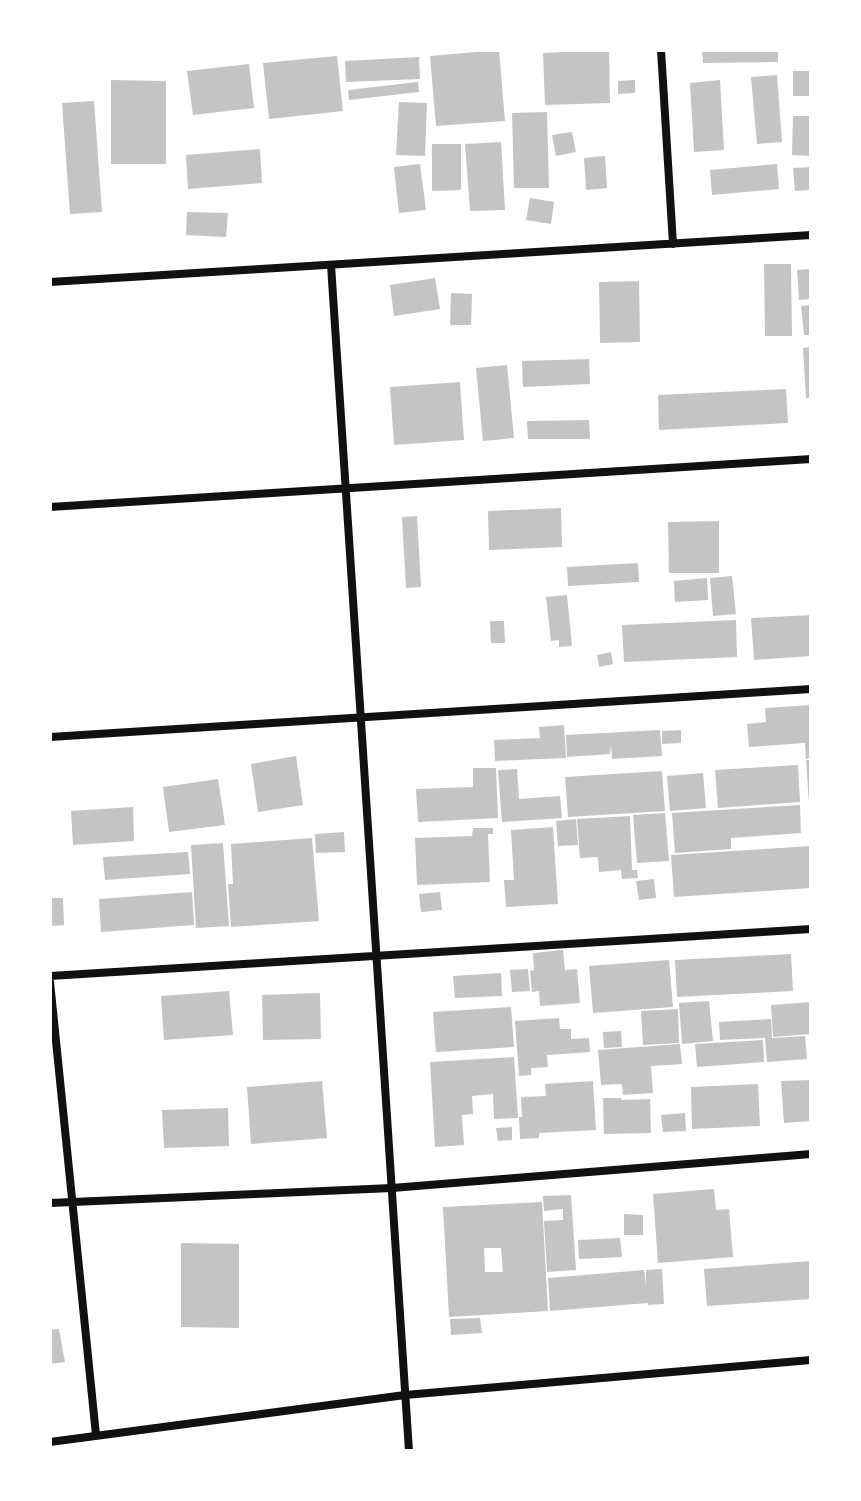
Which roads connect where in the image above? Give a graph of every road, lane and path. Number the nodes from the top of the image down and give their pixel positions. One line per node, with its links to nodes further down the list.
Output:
1 (661, 50): 3 (street)
2 (811, 235): 3 (street)
3 (673, 244): 4 (street)
4 (331, 265): 5 (street); 7 (street)
5 (50, 282)
6 (811, 459): 7 (street)
7 (346, 488): 8 (street); 10 (street)
8 (50, 507)
9 (811, 689): 10 (street)
10 (361, 717): 11 (street); 13 (street)
11 (50, 737)
12 (811, 929): 13 (street)
13 (377, 956): 14 (street); 16 (street)
14 (50, 979): 17 (street)
15 (811, 1154): 16 (street)
16 (392, 1188): 17 (street); 20 (street)
17 (72, 1202): 18 (street); 21 (street)
18 (50, 1203)
19 (811, 1360): 20 (street)
20 (405, 1395): 21 (street); 23 (street)
21 (96, 1435): 22 (street)
22 (50, 1442)
23 (409, 1451)

